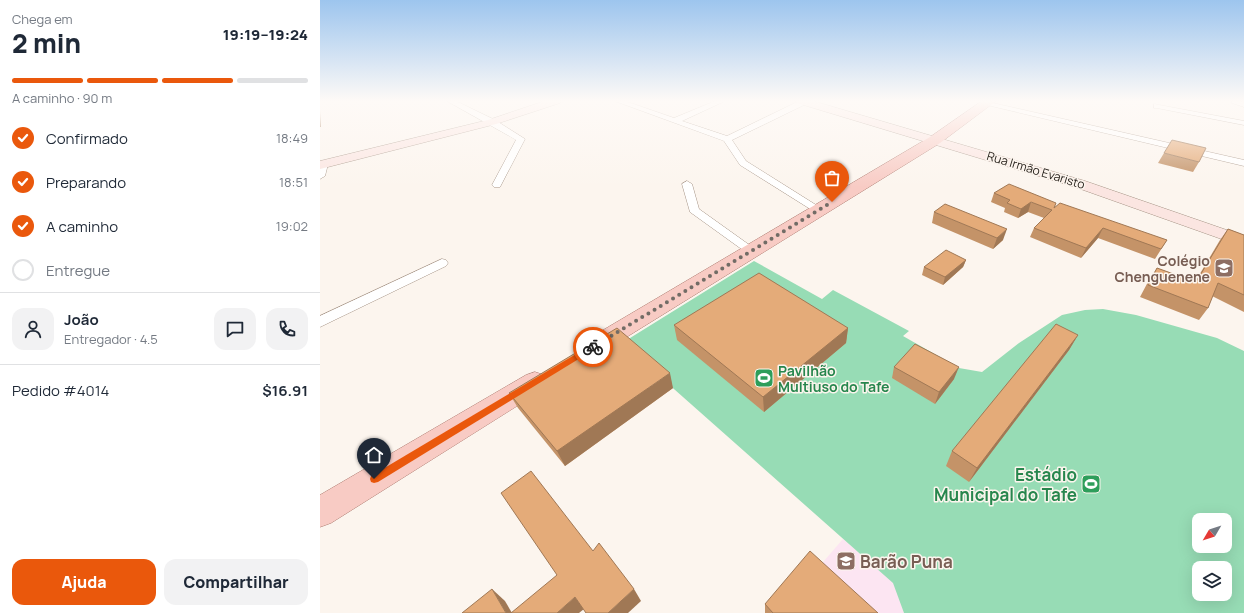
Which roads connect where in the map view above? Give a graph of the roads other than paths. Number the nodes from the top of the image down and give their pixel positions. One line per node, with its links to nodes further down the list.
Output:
1 (462, 130): 11 (street)
2 (505, 130): 14 (street)
3 (699, 130): 8 (street)
4 (745, 130): 8 (street)
5 (900, 130): 9 (street, Rua Irmão Evaristo)
6 (949, 130): 9 (main road)
7 (1104, 130): 10 (street)
8 (726, 139): 15 (street)
9 (935, 140): 15 (main road); 16 (street, Rua Irmão Evaristo)
10 (1244, 163)
11 (322, 165): 12 (street)
12 (320, 176)
13 (687, 184): 17 (street)
14 (498, 185)
15 (819, 210): 17 (main road)
16 (1244, 242)
17 (751, 251): 20 (main road)
18 (442, 263): 19 (street)
19 (320, 322)
20 (578, 356)
21 (551, 372): 22 (main road)
22 (320, 512)

